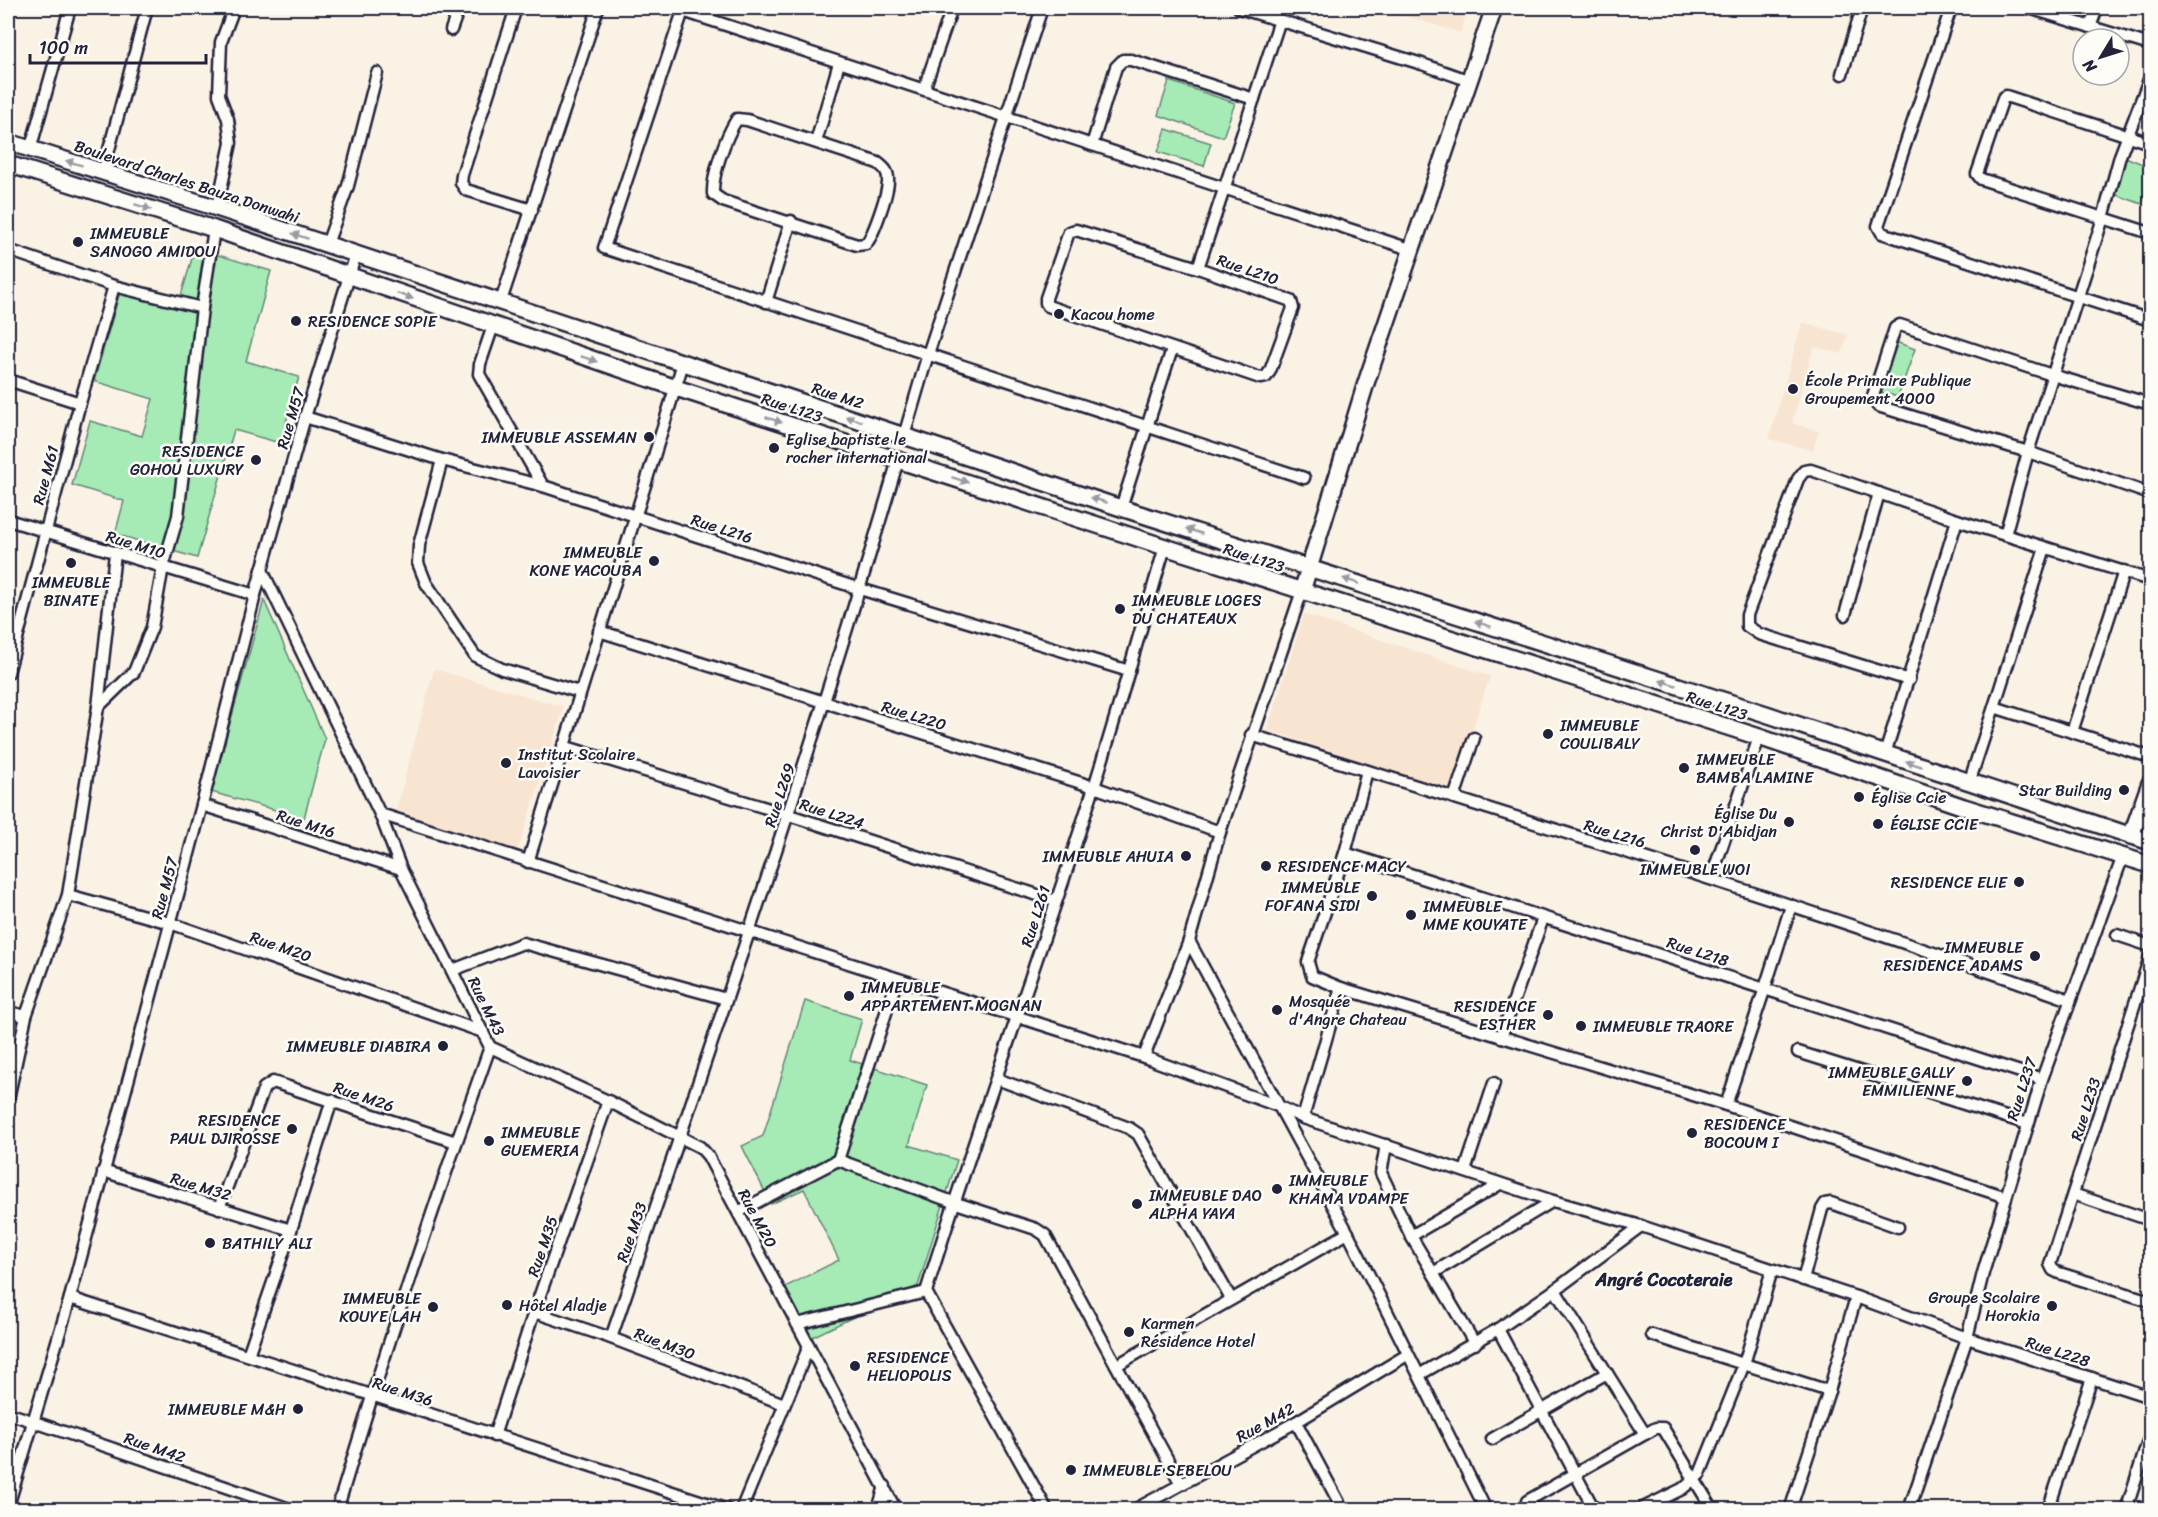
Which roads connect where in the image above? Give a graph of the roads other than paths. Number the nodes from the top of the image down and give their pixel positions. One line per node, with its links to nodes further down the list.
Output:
1 (70, 8): 34 (street)
2 (147, 8): 36 (street)
3 (234, 8): 38 (street)
4 (459, 8): 18 (street)
5 (516, 8): 39 (street)
6 (598, 8): 39 (street)
7 (948, 8): 26 (street)
8 (1042, 8): 28 (street)
9 (1239, 8): 16 (street)
10 (1494, 8): 25 (main road)
11 (1862, 8): 23 (street)
12 (1951, 8): 51 (street)
13 (2029, 8): 17 (street)
14 (2097, 8): 17 (street)
15 (684, 9): 21 (street); 53 (street)
16 (1280, 20): 25 (street); 27 (street)
17 (2090, 27)
18 (451, 30)
19 (2131, 39): 20 (street)
20 (2151, 45)
21 (840, 63): 26 (street); 31 (street)
22 (377, 73): 44 (street)
23 (1842, 74)
24 (2151, 77): 29 (street)
25 (1470, 81): 46 (main road)
26 (924, 89): 28 (street)
27 (1254, 99): 33 (street); 37 (street)
28 (1007, 118): 33 (street); 58 (street)
29 (2128, 135): 32 (street); 40 (street); 40 (street)
30 (8, 142): 34 (main road, Boulevard Charles Bauza Donwahi)
31 (816, 142): 41 (street); 41 (street)
32 (2151, 144)
33 (1092, 146): 37 (street)
34 (30, 150): 36 (main road, Boulevard Charles Bauza Donwahi, one-way to 34)
35 (8, 164): 42 (main road, one-way to 42)
36 (104, 172): 38 (main road, Boulevard Charles Bauza Donwahi)
37 (1224, 190): 46 (street); 48 (street)
38 (217, 208): 44 (main road, Boulevard Charles Bauza Donwahi, one-way to 38)
39 (532, 210): 52 (street)
40 (2103, 218): 43 (street); 51 (street)
41 (791, 222): 53 (street)
42 (214, 229): 49 (main road); 54 (street)
43 (2151, 233)
44 (327, 244): 47 (main road, Boulevard Charles Bauza Donwahi)
45 (8, 250): 50 (street)
46 (1413, 250): 85 (main road)
47 (356, 254): 49 (street, Rue M57); 52 (main road, Rue M2)
48 (1198, 268): 57 (street, Rue L210); 57 (street, Rue L210)
49 (349, 277): 56 (main road, Rue L123, one-way to 56); 65 (street, Rue M57)
50 (114, 286): 54 (street); 63 (street, Rue M61)
51 (2077, 296): 55 (street); 60 (street)
52 (501, 302): 59 (main road, Rue M2)
53 (766, 302): 58 (street)
54 (202, 308): 84 (street)
55 (2151, 320)
56 (493, 326): 62 (main road, Rue L123, one-way to 62); 72 (street)
57 (1172, 349): 66 (street)
58 (928, 354): 66 (street); 67 (street)
59 (683, 363): 62 (street); 67 (main road, Rue M2, one-way to 59)
60 (2052, 375): 64 (street); 68 (street); 68 (street)
61 (8, 380): 63 (street)
62 (676, 388): 70 (main road, Rue L123, one-way to 70); 76 (street)
63 (80, 403): 79 (street, Rue M61)
64 (2151, 404)
65 (305, 417): 69 (street, Rue L216); 86 (street, Rue M57)
66 (1147, 428): 71 (street); 75 (street)
67 (904, 436): 75 (main road, Rue M2, one-way to 67)
68 (2028, 452): 74 (street); 80 (street)
69 (442, 460): 72 (street, Rue L216); 97 (street)
70 (898, 460): 81 (main road, Rue L123, one-way to 81); 89 (street, Rue L269)
71 (1304, 478)
72 (543, 486): 76 (street, Rue L216)
73 (1879, 493): 78 (street); 92 (street); 96 (street)
74 (2151, 494)
75 (1121, 508): 85 (main road, Rue M2, one-way to 75)
76 (636, 515): 89 (street, Rue L216); 93 (street)
77 (8, 520): 79 (street, Rue M10)
78 (1957, 520): 80 (street); 96 (street)
79 (45, 532): 83 (street, Rue M10); 95 (street, Rue M61)
80 (2005, 535): 82 (street)
81 (1165, 547): 90 (main road, Rue L123); 94 (street, Rue L261)
82 (2045, 548): 87 (street); 99 (street)
83 (115, 553): 84 (street, Rue M10); 100 (street)
84 (163, 567): 91 (street, Rue M10); 100 (street)
85 (1309, 568): 90 (main road); 106 (main road, Rue L123, one-way to 85)
86 (262, 570): 91 (street, Rue M57); 114 (street, Rue M43)
87 (2124, 571): 88 (street); 101 (street)
88 (2151, 580)
89 (860, 589): 94 (street, Rue L216); 98 (street, Rue L269)
90 (1302, 591): 102 (street); 103 (main road, Rue L123)
91 (255, 595): 113 (street, Rue M57)
92 (1845, 615)
93 (599, 631): 97 (street); 98 (street, Rue L220)
94 (1129, 671): 111 (street, Rue L261)
95 (8, 673)
96 (1909, 680): 106 (street)
97 (579, 692): 105 (street)
98 (824, 703): 111 (street, Rue L220); 115 (street, Rue L269)
99 (1994, 706): 101 (street); 109 (street)
100 (98, 707): 125 (street)
101 (2072, 732): 107 (street)
102 (1251, 735): 108 (street, Rue L216); 116 (street)
103 (1759, 737): 120 (main road, Rue L123); 124 (street)
104 (1474, 738): 112 (street)
105 (563, 746): 115 (street, Rue L224); 121 (street)
106 (1886, 754): 109 (main road, Rue L123, one-way to 106)
107 (2151, 757)
108 (1367, 771): 112 (street, Rue L216); 119 (street)
109 (1969, 783): 117 (main road, Rue L123)
110 (2151, 783): 117 (main road)
111 (1094, 787): 116 (street, Rue L220); 126 (street, Rue L261)
112 (1454, 798): 124 (street, Rue L216)
113 (202, 805): 123 (street, Rue M16); 129 (street, Rue M57)
114 (380, 814): 121 (street, Rue L228); 123 (street, Rue M43)
115 (789, 815): 126 (street, Rue L224); 130 (street, Rue L269)
116 (1220, 832): 132 (street)
117 (2131, 836): 118 (main road, Rue L123)
118 (2151, 842)
119 (1345, 854): 128 (street, Rue L218); 137 (street)
120 (2123, 856): 122 (main road, Rue L123); 140 (street, Rue L237)
121 (528, 862): 130 (street, Rue L228)
122 (2151, 865)
123 (401, 869): 135 (street, Rue M43)
124 (1711, 879): 127 (street, Rue L216)
125 (68, 895): 129 (street, Rue M20); 142 (street)
126 (1056, 901): 143 (street, Rue L261)
127 (1791, 906): 138 (street); 140 (street, Rue L216)
128 (1543, 918): 138 (street, Rue L218); 145 (street)
129 (170, 923): 144 (street, Rue M20); 163 (street, Rue M57)
130 (749, 932): 136 (street, Rue L228); 139 (street, Rue L269)
131 (2117, 935): 133 (street)
132 (1189, 941): 148 (street); 156 (street)
133 (2151, 946)
134 (2151, 957): 166 (street, Rue L233)
135 (453, 970): 139 (street); 144 (street, Rue M43)
136 (897, 979): 143 (street, Rue L228); 162 (street)
137 (1341, 988): 145 (street); 157 (street)
138 (1765, 988): 150 (street, Rue L218); 155 (street)
139 (726, 999): 159 (street, Rue L269)
140 (2070, 1000): 150 (street, Rue L237)
141 (8, 1012): 142 (street)
142 (26, 1016): 152 (street)
143 (1018, 1016): 148 (street, Rue L228); 149 (street, Rue L261)
144 (483, 1032): 146 (street, Rue M43)
145 (1501, 1037): 155 (street)
146 (490, 1047): 154 (street, Rue M20); 160 (street, Rue M43)
147 (1798, 1052): 158 (street)
148 (1144, 1057): 156 (street, Rue L228)
149 (997, 1079): 169 (street, Rue L261); 185 (street)
150 (2042, 1079): 158 (street, Rue L237)
151 (1494, 1083): 164 (street)
152 (8, 1099)
153 (332, 1100): 160 (street, Rue M26); 170 (street, Rue M26); 175 (street)
154 (608, 1101): 159 (street, Rue M20); 187 (street, Rue M35)
155 (1726, 1105): 167 (street)
156 (1278, 1106): 157 (street, Rue L228); 176 (street)
157 (1303, 1118): 161 (street, Rue L228)
158 (2028, 1124): 167 (street, Rue L237)
159 (680, 1136): 171 (street, Rue M20); 192 (street, Rue M33)
160 (456, 1142): 203 (street, Rue M43)
161 (1386, 1145): 164 (street, Rue L228); 177 (street)
162 (838, 1160): 169 (street); 171 (street)
163 (103, 1171): 170 (street, Rue M32); 183 (street, Rue M57)
164 (1465, 1171): 165 (street, Rue L228)
165 (1500, 1184): 168 (street, Rue L228); 177 (street)
166 (2073, 1194): 172 (street); 186 (street, Rue L233)
167 (2006, 1197): 191 (street, Rue L237)
168 (1553, 1201): 173 (street, Rue L228); 179 (street)
169 (953, 1202): 182 (street, Rue L261); 198 (street)
170 (219, 1208): 175 (street, Rue M32)
171 (738, 1212): 188 (street, Rue M20)
172 (2151, 1220)
173 (1641, 1226): 178 (street, Rue L228); 181 (street)
174 (1898, 1227): 180 (street)
175 (291, 1230): 195 (street)
176 (1347, 1233): 185 (street); 196 (street)
177 (1411, 1236): 179 (street)
178 (1772, 1270): 180 (street, Rue L228); 197 (street)
179 (1433, 1273): 193 (street)
180 (1803, 1280): 184 (street, Rue L228)
181 (1555, 1290): 189 (street); 199 (street)
182 (926, 1292): 188 (street); 226 (street)
183 (70, 1298): 195 (street, Rue M36); 208 (street, Rue M57)
184 (1856, 1298): 191 (street, Rue L228); 202 (street)
185 (1231, 1299): 198 (street)
186 (2151, 1302)
187 (534, 1312): 192 (street, Rue M30); 211 (street, Rue M35)
188 (798, 1324): 194 (street, Rue M20)
189 (1498, 1329): 193 (street); 206 (street)
190 (1652, 1335): 197 (street)
191 (1962, 1336): 201 (street, Rue L228); 234 (street, Rue L237)
192 (610, 1338): 205 (street, Rue M30)
193 (1475, 1344): 200 (street)
194 (809, 1346): 205 (street); 217 (street, Rue M20)
195 (248, 1355): 203 (street, Rue M36)
196 (1407, 1355): 200 (street); 209 (street, Rue M42)
197 (1744, 1364): 202 (street); 215 (street)
198 (1117, 1365): 216 (street)
199 (1607, 1373): 206 (street); 210 (street)
200 (1419, 1375): 229 (street)
201 (2092, 1378): 204 (street, Rue L228); 235 (street)
202 (1829, 1391): 233 (street)
203 (371, 1396): 211 (street, Rue M36); 221 (street, Rue M43)
204 (2151, 1397)
205 (784, 1404): 223 (street)
206 (1543, 1410): 213 (street); 214 (street)
207 (8, 1413): 208 (street, Rue M42)
208 (32, 1421): 219 (street, Rue M57); 220 (street, Rue M42)
209 (1296, 1422): 216 (street, Rue M42); 228 (street)
210 (1645, 1434): 214 (street); 215 (street)
211 (494, 1436): 222 (street, Rue M36)
212 (2151, 1436): 236 (street)
213 (1492, 1439)
214 (1575, 1473): 218 (street); 230 (street)
215 (1693, 1479): 231 (street); 232 (street)
216 (1181, 1484): 227 (street, Rue M42)
217 (885, 1486): 224 (street); 225 (street, Rue M20)
218 (1527, 1501)
219 (8, 1506)
220 (293, 1509)
221 (337, 1509)
222 (728, 1509)
223 (741, 1509)
224 (878, 1509)
225 (896, 1509)
226 (1047, 1509)
227 (1134, 1509)
228 (1343, 1509)
229 (1486, 1509)
230 (1594, 1509)
231 (1639, 1509)
232 (1713, 1509)
233 (1790, 1509)
234 (1909, 1509)
235 (2048, 1509)
236 (2126, 1509)

